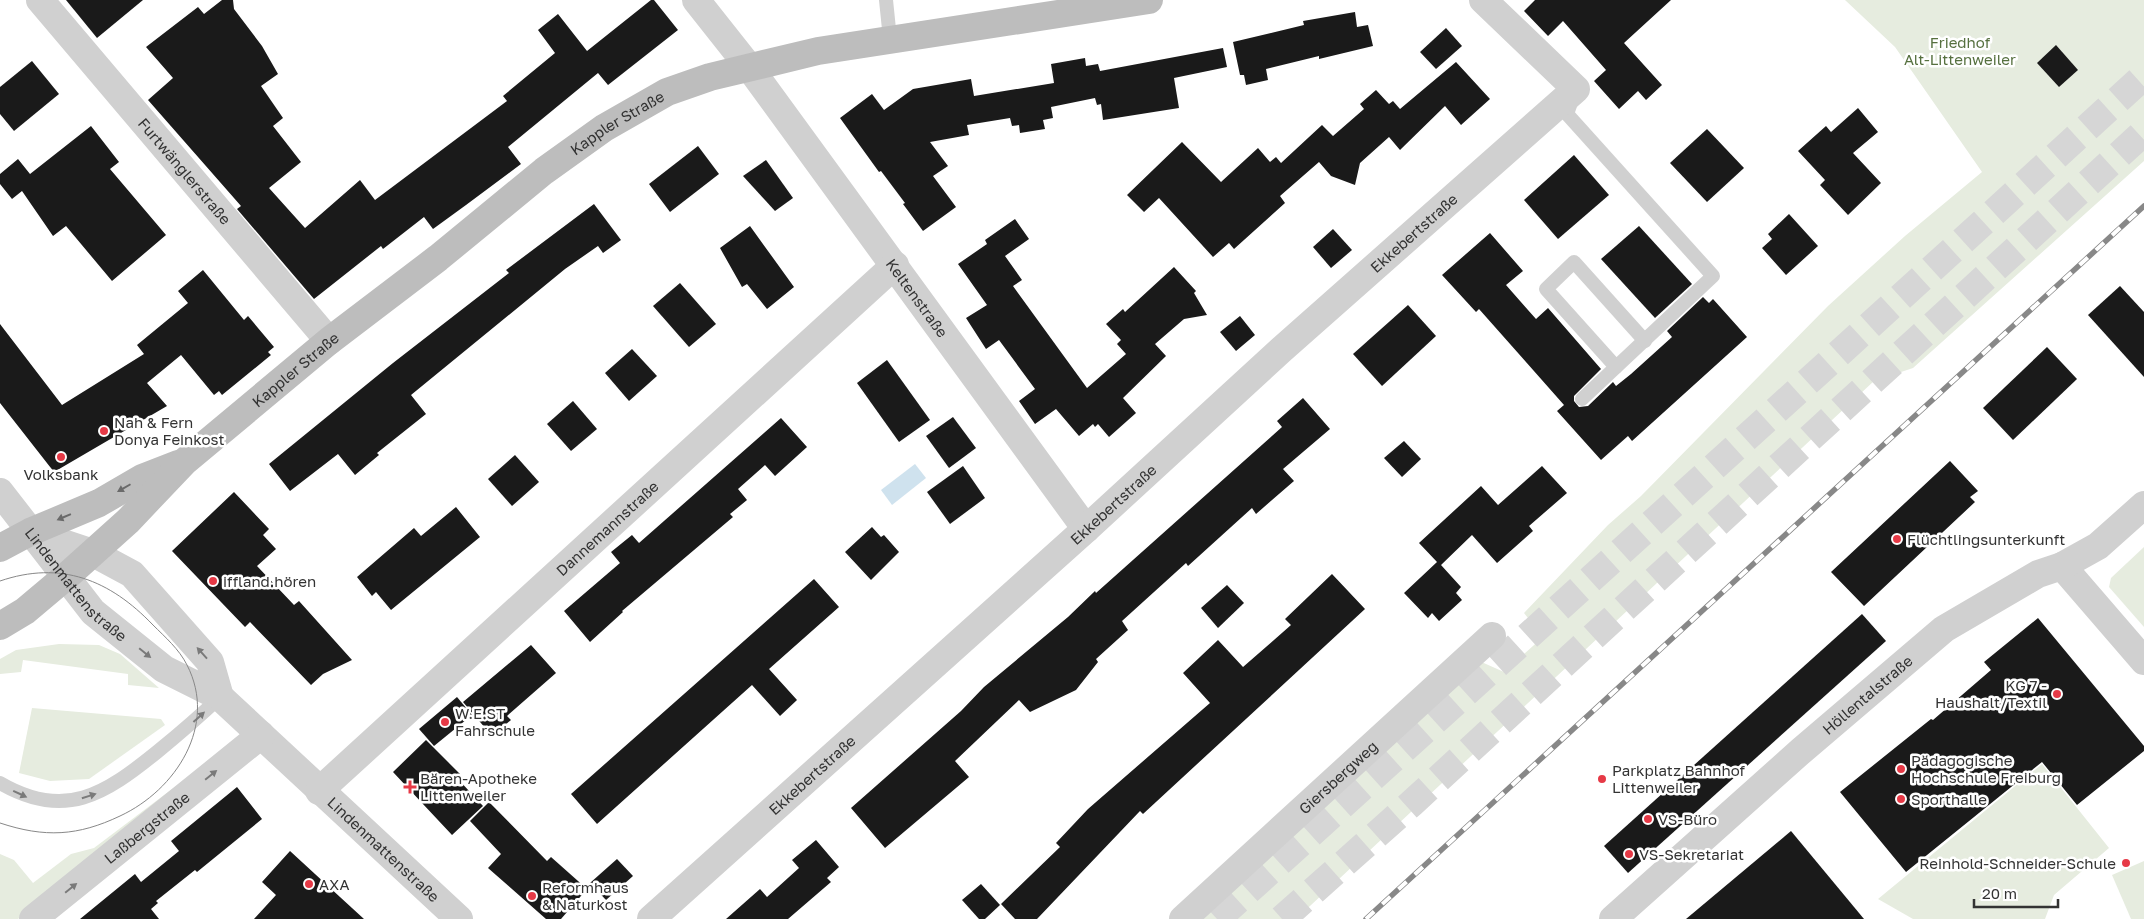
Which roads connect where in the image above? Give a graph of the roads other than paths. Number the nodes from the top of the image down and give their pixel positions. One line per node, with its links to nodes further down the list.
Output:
1 (40, 0): 10 (street, Furtwänglerstraße)
2 (696, 0): 7 (street, Keltenstraße)
3 (886, 0): 6 (lane)
4 (1149, 0): 6 (street, Kappler Straße)
5 (1483, 0): 8 (street)
6 (890, 40): 7 (street, Kappler Straße)
7 (749, 66): 9 (street, Keltenstraße); 10 (street, Kappler Straße)
8 (1576, 89): 11 (lane); 17 (street, Ekkebertstraße)
9 (895, 265): 17 (street, Keltenstraße); 29 (street, Dannemannstraße)
10 (329, 341): 14 (street, Kappler Straße)
11 (1645, 341): 12 (lane); 12 (lane)
12 (1616, 367): 13 (lane)
13 (1582, 400)
14 (184, 462): 18 (street, Kappler Straße, one-way to 18); 20 (street, Kappler Straße)
15 (0, 492): 18 (street)
16 (2144, 505): 21 (street, Höllentalstraße)
17 (1086, 528): 32 (street, Ekkebertstraße)
18 (30, 532): 19 (street, Kappler Straße); 20 (street, Lindenmattenstraße); 22 (street, Lindenmattenstraße)
19 (0, 548)
20 (93, 553): 22 (street, Kappler Straße); 26 (street, Lindenmattenstraße, one-way to 20)
21 (2062, 566): 25 (street); 34 (street, Höllentalstraße)
22 (65, 577): 23 (street, Kappler Straße); 26 (street, Lindenmattenstraße, one-way to 26)
23 (0, 626)
24 (1492, 636): 33 (street, Giersbergweg)
25 (2144, 662)
26 (220, 697): 27 (street, Lindenmattenstraße); 28 (lane, one-way to 26)
27 (261, 735): 29 (street, Lindenmattenstraße); 31 (street, Laßbergstraße, one-way to 27)
28 (0, 783)
29 (320, 791): 30 (street, Lindenmattenstraße)
30 (446, 915)
31 (33, 919)
32 (651, 919)
33 (1183, 919)
34 (1613, 919)

